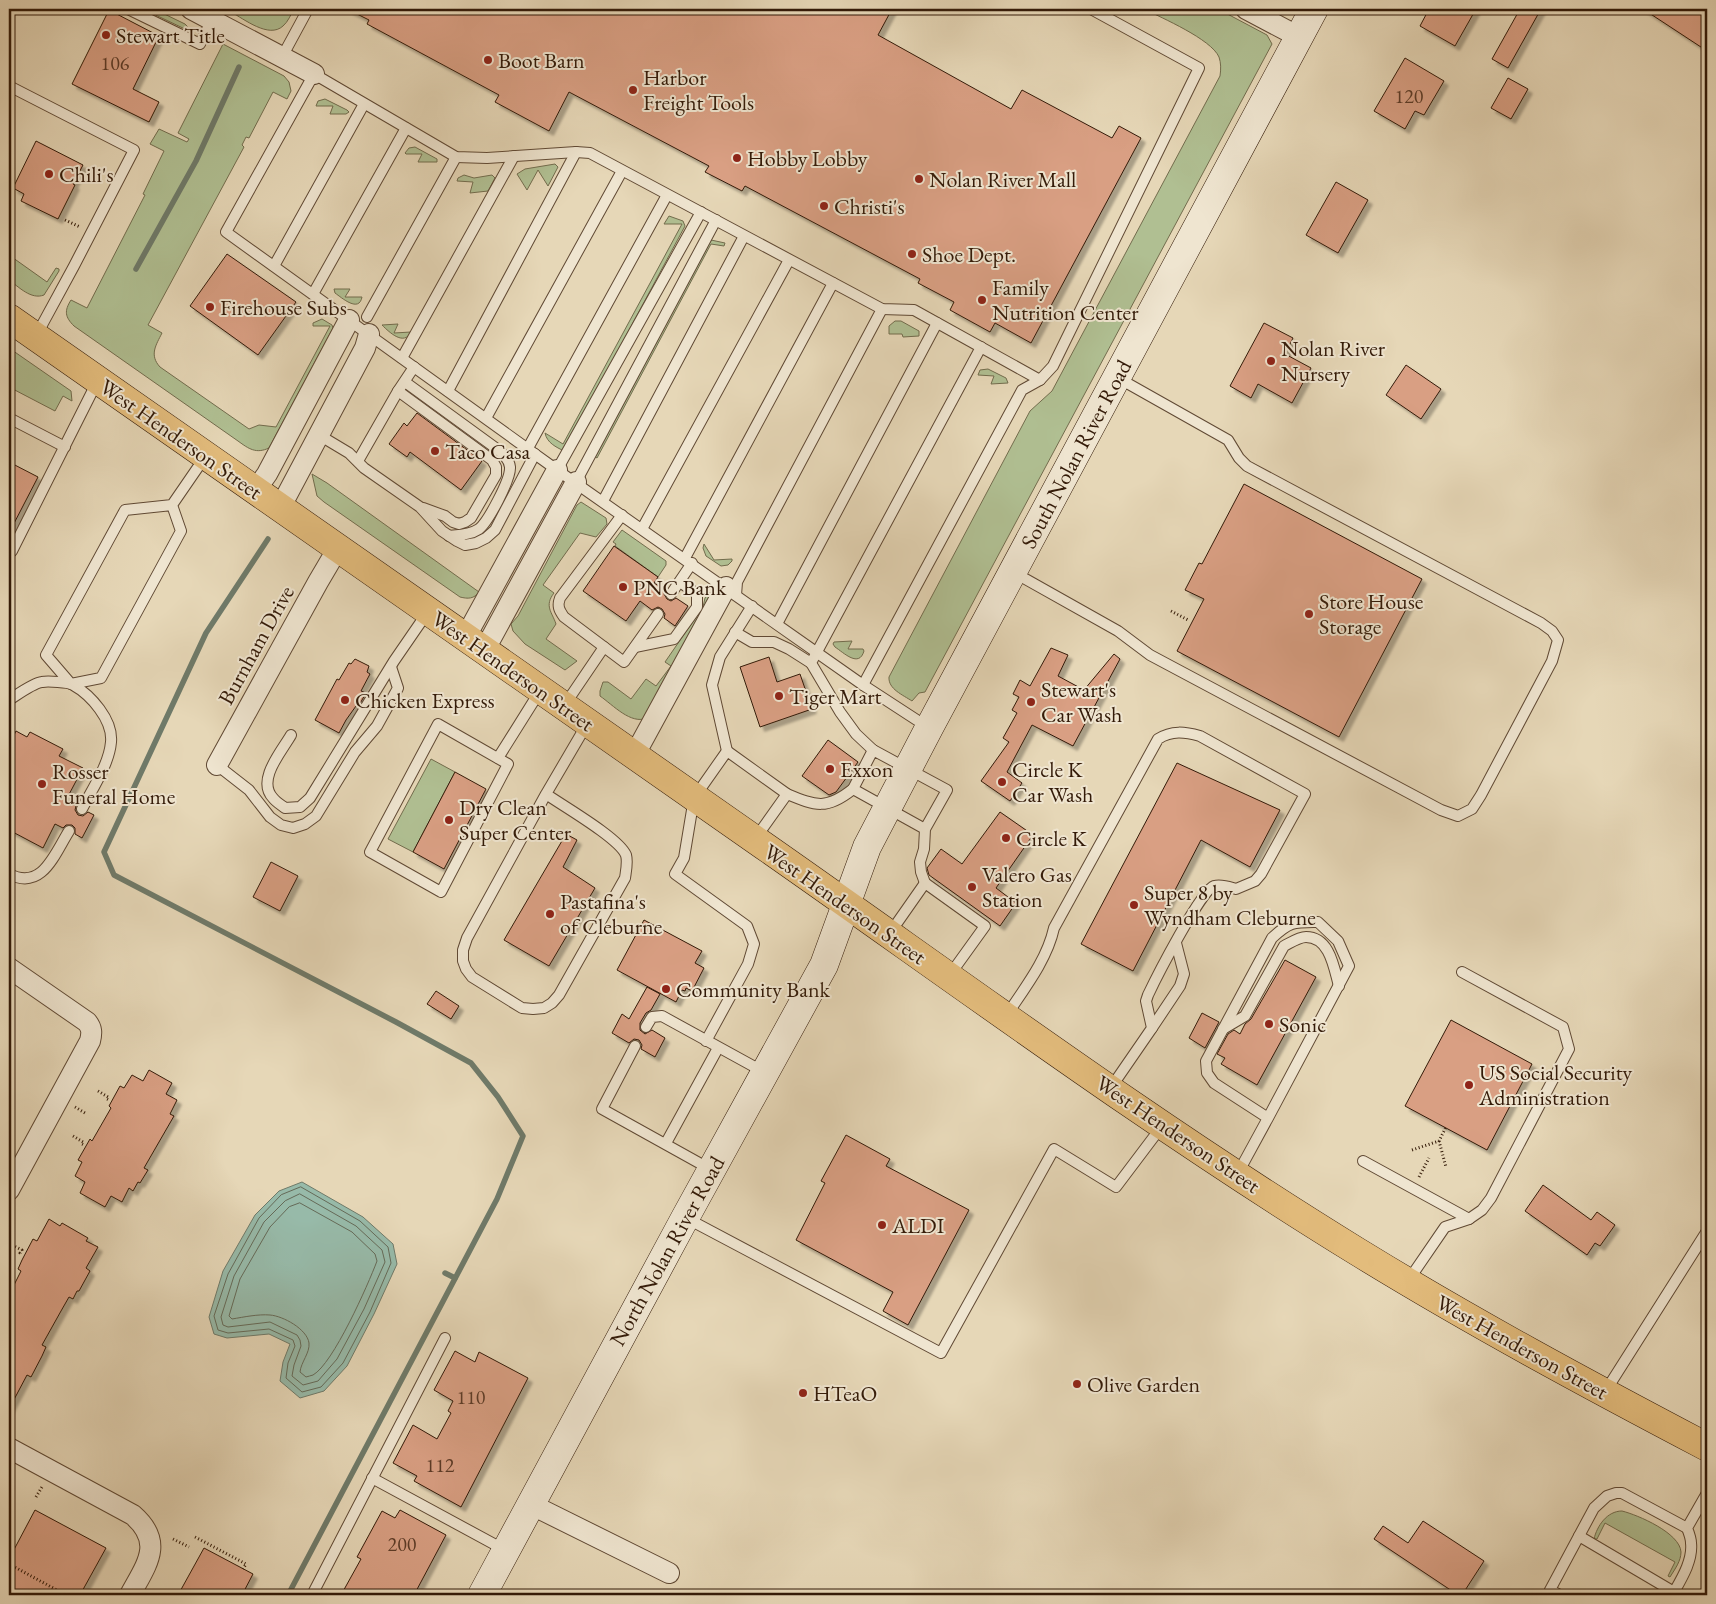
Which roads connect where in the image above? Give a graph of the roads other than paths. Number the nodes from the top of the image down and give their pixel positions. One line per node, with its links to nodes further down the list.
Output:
1 (128, 9): 7 (lane)
2 (191, 9): 7 (street)
3 (308, 9): 9 (lane)
4 (1091, 9): 35 (lane)
5 (1246, 9): 8 (street)
6 (1314, 9): 8 (main road, South Nolan River Road)
7 (214, 14): 9 (street)
8 (1299, 37): 34 (main road, South Nolan River Road)
9 (282, 57): 10 (street)
10 (314, 74): 12 (lane); 23 (lane)
11 (9, 86): 30 (lane)
12 (364, 104): 13 (lane); 23 (lane)
13 (406, 128): 16 (lane); 25 (lane)
14 (576, 152): 15 (lane); 17 (lane); 39 (lane)
15 (514, 156): 16 (lane); 32 (lane)
16 (456, 157): 29 (lane)
17 (622, 171): 18 (lane); 41 (lane)
18 (667, 195): 19 (lane); 44 (lane)
19 (701, 212): 20 (lane); 47 (lane)
20 (716, 220): 21 (lane); 48 (lane)
21 (744, 236): 22 (lane); 50 (lane)
22 (790, 260): 24 (lane); 55 (lane)
23 (274, 266): 25 (lane)
24 (833, 283): 26 (lane); 59 (lane)
25 (313, 294): 29 (lane)
26 (882, 309): 28 (lane); 62 (lane)
27 (9, 318): 30 (main road, West Henderson Street)
28 (937, 323): 31 (lane); 66 (lane)
29 (361, 324): 32 (lane); 42 (street); 49 (street)
30 (36, 337): 36 (main road, West Henderson Street)
31 (981, 347): 35 (lane); 71 (lane)
32 (402, 358): 33 (lane)
33 (414, 367): 37 (lane); 39 (lane)
34 (1117, 378): 60 (main road, South Nolan River Road); 60 (lane)
35 (1040, 380): 75 (lane)
36 (97, 381): 43 (lane); 45 (main road, West Henderson Street)
37 (405, 382): 38 (lane); 56 (lane)
38 (398, 391): 46 (lane); 52 (lane)
39 (448, 391): 41 (lane)
40 (9, 418): 43 (lane)
41 (486, 418): 44 (lane)
42 (320, 435): 46 (lane); 53 (street)
43 (65, 447): 58 (lane)
44 (532, 451): 47 (lane); 56 (lane)
45 (206, 456): 49 (main road, West Henderson Street); 51 (lane)
46 (358, 461): 52 (lane)
47 (560, 465): 48 (lane); 68 (street)
48 (578, 476): 50 (lane); 68 (street)
49 (255, 491): 53 (main road, West Henderson Street)
50 (603, 502): 54 (lane)
51 (172, 506): 74 (lane); 74 (lane)
52 (420, 507): 56 (lane)
53 (280, 508): 57 (main road, West Henderson Street)
54 (622, 515): 55 (lane); 70 (lane)
55 (642, 529): 59 (lane)
56 (449, 536)
57 (338, 548): 64 (main road, West Henderson Street); 86 (street, Burnham Drive)
58 (9, 554)
59 (688, 561): 61 (lane); 62 (lane)
60 (1012, 572): 80 (main road, South Nolan River Road)
61 (680, 582): 63 (lane); 69 (lane)
62 (738, 593): 66 (lane); 67 (lane); 85 (street)
63 (671, 594)
64 (428, 612): 68 (main road, West Henderson Street); 73 (lane)
65 (658, 614): 69 (lane)
66 (776, 624): 71 (lane)
67 (735, 632): 72 (lane); 83 (lane)
68 (474, 644): 76 (main road, West Henderson Street)
69 (636, 644): 70 (lane)
70 (604, 647): 78 (lane)
71 (817, 652): 72 (lane); 75 (lane)
72 (811, 663): 82 (lane)
73 (391, 668): 81 (lane); 86 (lane)
74 (71, 684): 77 (lane); 93 (lane)
75 (863, 685): 80 (lane)
76 (541, 691): 78 (main road, West Henderson Street); 84 (lane)
77 (9, 700)
78 (564, 706): 79 (main road, West Henderson Street)
79 (587, 723): 85 (main road, West Henderson Street); 89 (lane)
80 (929, 728): 87 (main road, South Nolan River Road)
81 (291, 736)
82 (873, 750): 87 (lane); 88 (lane)
83 (727, 751): 90 (lane); 91 (lane)
84 (498, 758): 84 (lane)
85 (639, 759): 91 (main road, West Henderson Street)
86 (217, 765)
87 (908, 768): 92 (main road, South Nolan River Road); 94 (lane)
88 (853, 788): 90 (lane); 92 (lane)
89 (546, 794): 89 (lane)
90 (787, 794): 96 (lane)
91 (694, 798): 96 (main road, West Henderson Street); 110 (lane)
92 (888, 808): 94 (lane); 99 (main road, South Nolan River Road)
93 (82, 809)
94 (925, 829): 98 (lane)
95 (69, 831): 97 (lane)
96 (754, 840): 99 (main road, West Henderson Street)
97 (9, 874)
98 (926, 883): 100 (lane); 104 (lane)
99 (846, 904): 100 (main road, West Henderson Street); 113 (main road, North Nolan River Road)
100 (889, 934): 104 (main road, West Henderson Street)
101 (1176, 943): 106 (lane); 108 (lane); 108 (lane)
102 (9, 968): 121 (street)
103 (1462, 972): 123 (lane)
104 (948, 976): 106 (main road, West Henderson Street)
105 (1339, 986): 109 (lane); 109 (lane); 115 (lane)
106 (1005, 1018): 114 (main road, West Henderson Street)
107 (646, 1027): 110 (lane)
108 (1152, 1028): 114 (lane)
109 (1223, 1029): 115 (lane)
110 (706, 1041): 112 (lane)
111 (635, 1046): 117 (lane)
112 (718, 1048): 113 (lane); 117 (lane)
113 (765, 1072): 119 (main road, North Nolan River Road)
114 (1109, 1089): 116 (main road, West Henderson Street)
115 (1268, 1118): 120 (lane)
116 (1163, 1125): 120 (main road, West Henderson Street); 122 (lane)
117 (666, 1143): 119 (lane)
118 (1363, 1161): 123 (lane)
119 (711, 1169): 122 (main road, North Nolan River Road)
120 (1237, 1174): 125 (main road, West Henderson Street)
121 (9, 1190)
122 (685, 1218): 132 (main road, North Nolan River Road)
123 (1469, 1219): 125 (lane)
124 (1707, 1230): 127 (lane)
125 (1408, 1282): 127 (main road, West Henderson Street)
126 (445, 1338): 130 (lane)
127 (1605, 1393): 128 (main road, West Henderson Street)
128 (1707, 1447)
129 (9, 1448): 139 (street)
130 (372, 1478): 135 (lane); 140 (lane)
131 (1707, 1493): 133 (lane)
132 (530, 1504): 135 (main road, North Nolan River Road); 136 (street)
133 (1687, 1528): 134 (lane); 138 (lane)
134 (1579, 1536): 137 (lane); 138 (lane)
135 (506, 1551): 141 (main road, North Nolan River Road)
136 (669, 1573)
137 (1549, 1592): 142 (lane)
138 (1674, 1594)
139 (130, 1595)
140 (312, 1595)
141 (482, 1595)
142 (1560, 1595)

